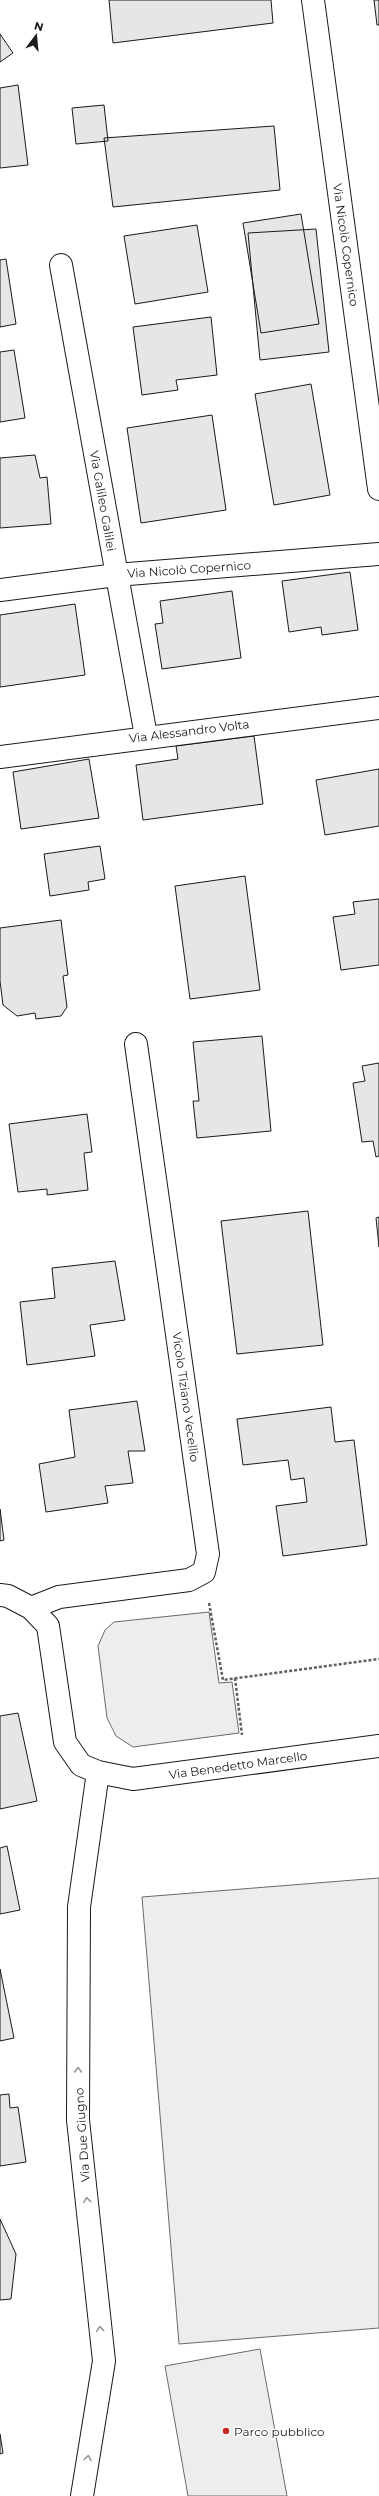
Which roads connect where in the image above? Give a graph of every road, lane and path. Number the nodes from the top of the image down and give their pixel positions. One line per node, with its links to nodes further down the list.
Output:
1 (313, 0): 3 (street, Via Nicolò Copernico)
2 (61, 265): 5 (street, Via Galileo Galilei)
3 (379, 489)
4 (379, 554): 5 (street, Via Nicolò Copernico)
5 (116, 575): 6 (street, Via Nicolò Copernico); 8 (street, Via Galileo Galilei)
6 (0, 590)
7 (379, 708): 8 (street, Via Alessandro Volta)
8 (146, 736): 9 (street, Via Alessandro Volta)
9 (0, 758)
10 (136, 1044): 11 (street, Vicolo Tiziano Vecellio)
11 (204, 1572): 13 (street); 15 (path)
12 (0, 1595): 13 (street, Via Benedetto Marcello)
13 (31, 1608): 18 (street, Via Benedetto Marcello)
14 (379, 1659): 15 (path)
15 (235, 1678): 17 (path)
16 (379, 1746): 17 (street, Via Benedetto Marcello)
17 (245, 1764): 18 (street, Via Benedetto Marcello)
18 (98, 1772): 19 (street, Via Due Giugno, one-way to 18)
19 (82, 2496)

